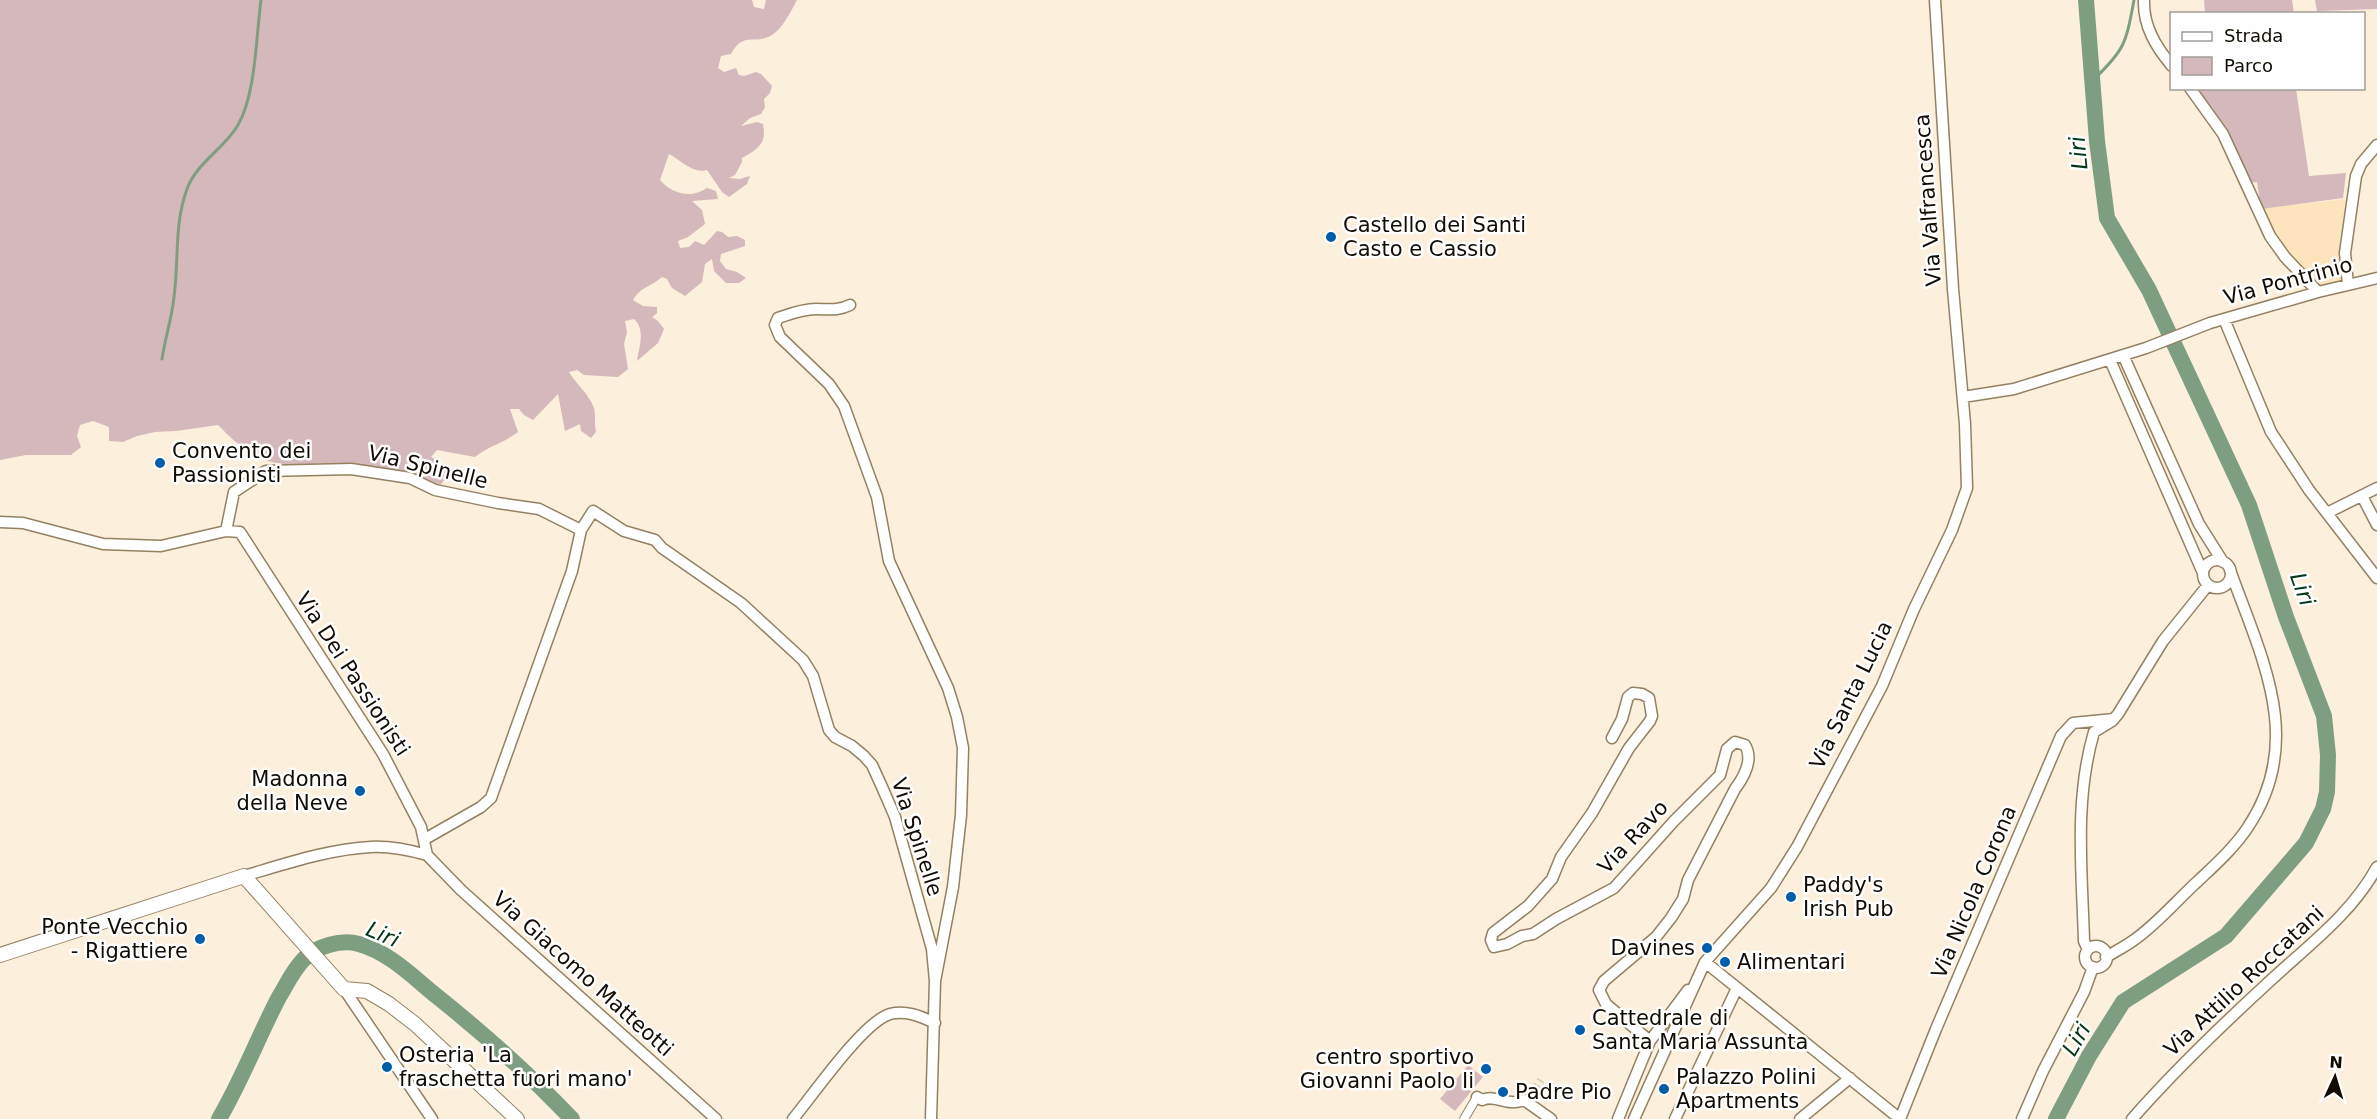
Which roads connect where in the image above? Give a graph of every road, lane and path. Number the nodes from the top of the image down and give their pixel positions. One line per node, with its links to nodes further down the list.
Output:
1 (1935, 0): 13 (street, Via Valfrancesca)
2 (2144, 0): 3 (street)
3 (2170, 64)
4 (2191, 90): 8 (street)
5 (2377, 145): 7 (street)
6 (2377, 278): 7 (street, Via Pontrinio)
7 (2348, 285): 8 (street, Via Pontrinio)
8 (2318, 292): 10 (street, Via Pontrinio)
9 (850, 305): 36 (street)
10 (2224, 319): 11 (street, Via Pontrinio); 16 (street)
11 (2123, 356): 12 (street); 21 (street)
12 (2110, 360): 13 (street); 22 (street)
13 (1963, 397): 34 (street, Via Santa Lucia)
14 (2377, 488): 15 (street)
15 (2362, 496): 16 (street); 18 (street)
16 (2327, 513): 23 (street)
17 (0, 522): 20 (street)
18 (2377, 525)
19 (580, 530): 20 (street, Via Spinelle); 27 (street); 36 (street, Via Spinelle)
20 (226, 531): 27 (street, Via Dei Passionisti)
21 (2226, 566): 22 (street); 24 (street); 33 (street)
22 (2203, 573): 24 (street)
23 (2377, 578)
24 (2208, 585): 25 (street)
25 (2114, 719): 31 (street); 55 (street, Via Nicola Corona)
26 (1612, 738): 41 (street, Via Ravo)
27 (425, 840): 28 (street, Via Dei Passionisti)
28 (427, 855): 30 (street); 46 (street, Via Giacomo Matteotti)
29 (2377, 867): 57 (street, Via Attilio Roccatani)
30 (244, 876): 32 (street); 38 (street)
31 (2088, 950): 33 (street); 35 (street)
32 (0, 955)
33 (2106, 957): 35 (street)
34 (1705, 962): 37 (street, Via Santa Lucia); 39 (street)
35 (2093, 968): 56 (street)
36 (935, 981): 40 (street, Via Spinelle)
37 (1696, 981): 41 (street); 52 (street)
38 (341, 986): 44 (street); 45 (street)
39 (1737, 988): 42 (street); 53 (street)
40 (934, 1023): 47 (street); 48 (street, Via Spinelle)
41 (1650, 1041): 51 (street)
42 (1850, 1078): 54 (street); 55 (street)
43 (1478, 1097): 49 (street); 50 (street)
44 (432, 1119)
45 (517, 1119)
46 (716, 1119)
47 (793, 1119)
48 (931, 1119)
49 (1464, 1119)
50 (1551, 1119)
51 (1618, 1119)
52 (1634, 1119)
53 (1675, 1119)
54 (1800, 1119)
55 (1900, 1119)
56 (2022, 1119)
57 (2132, 1119)

